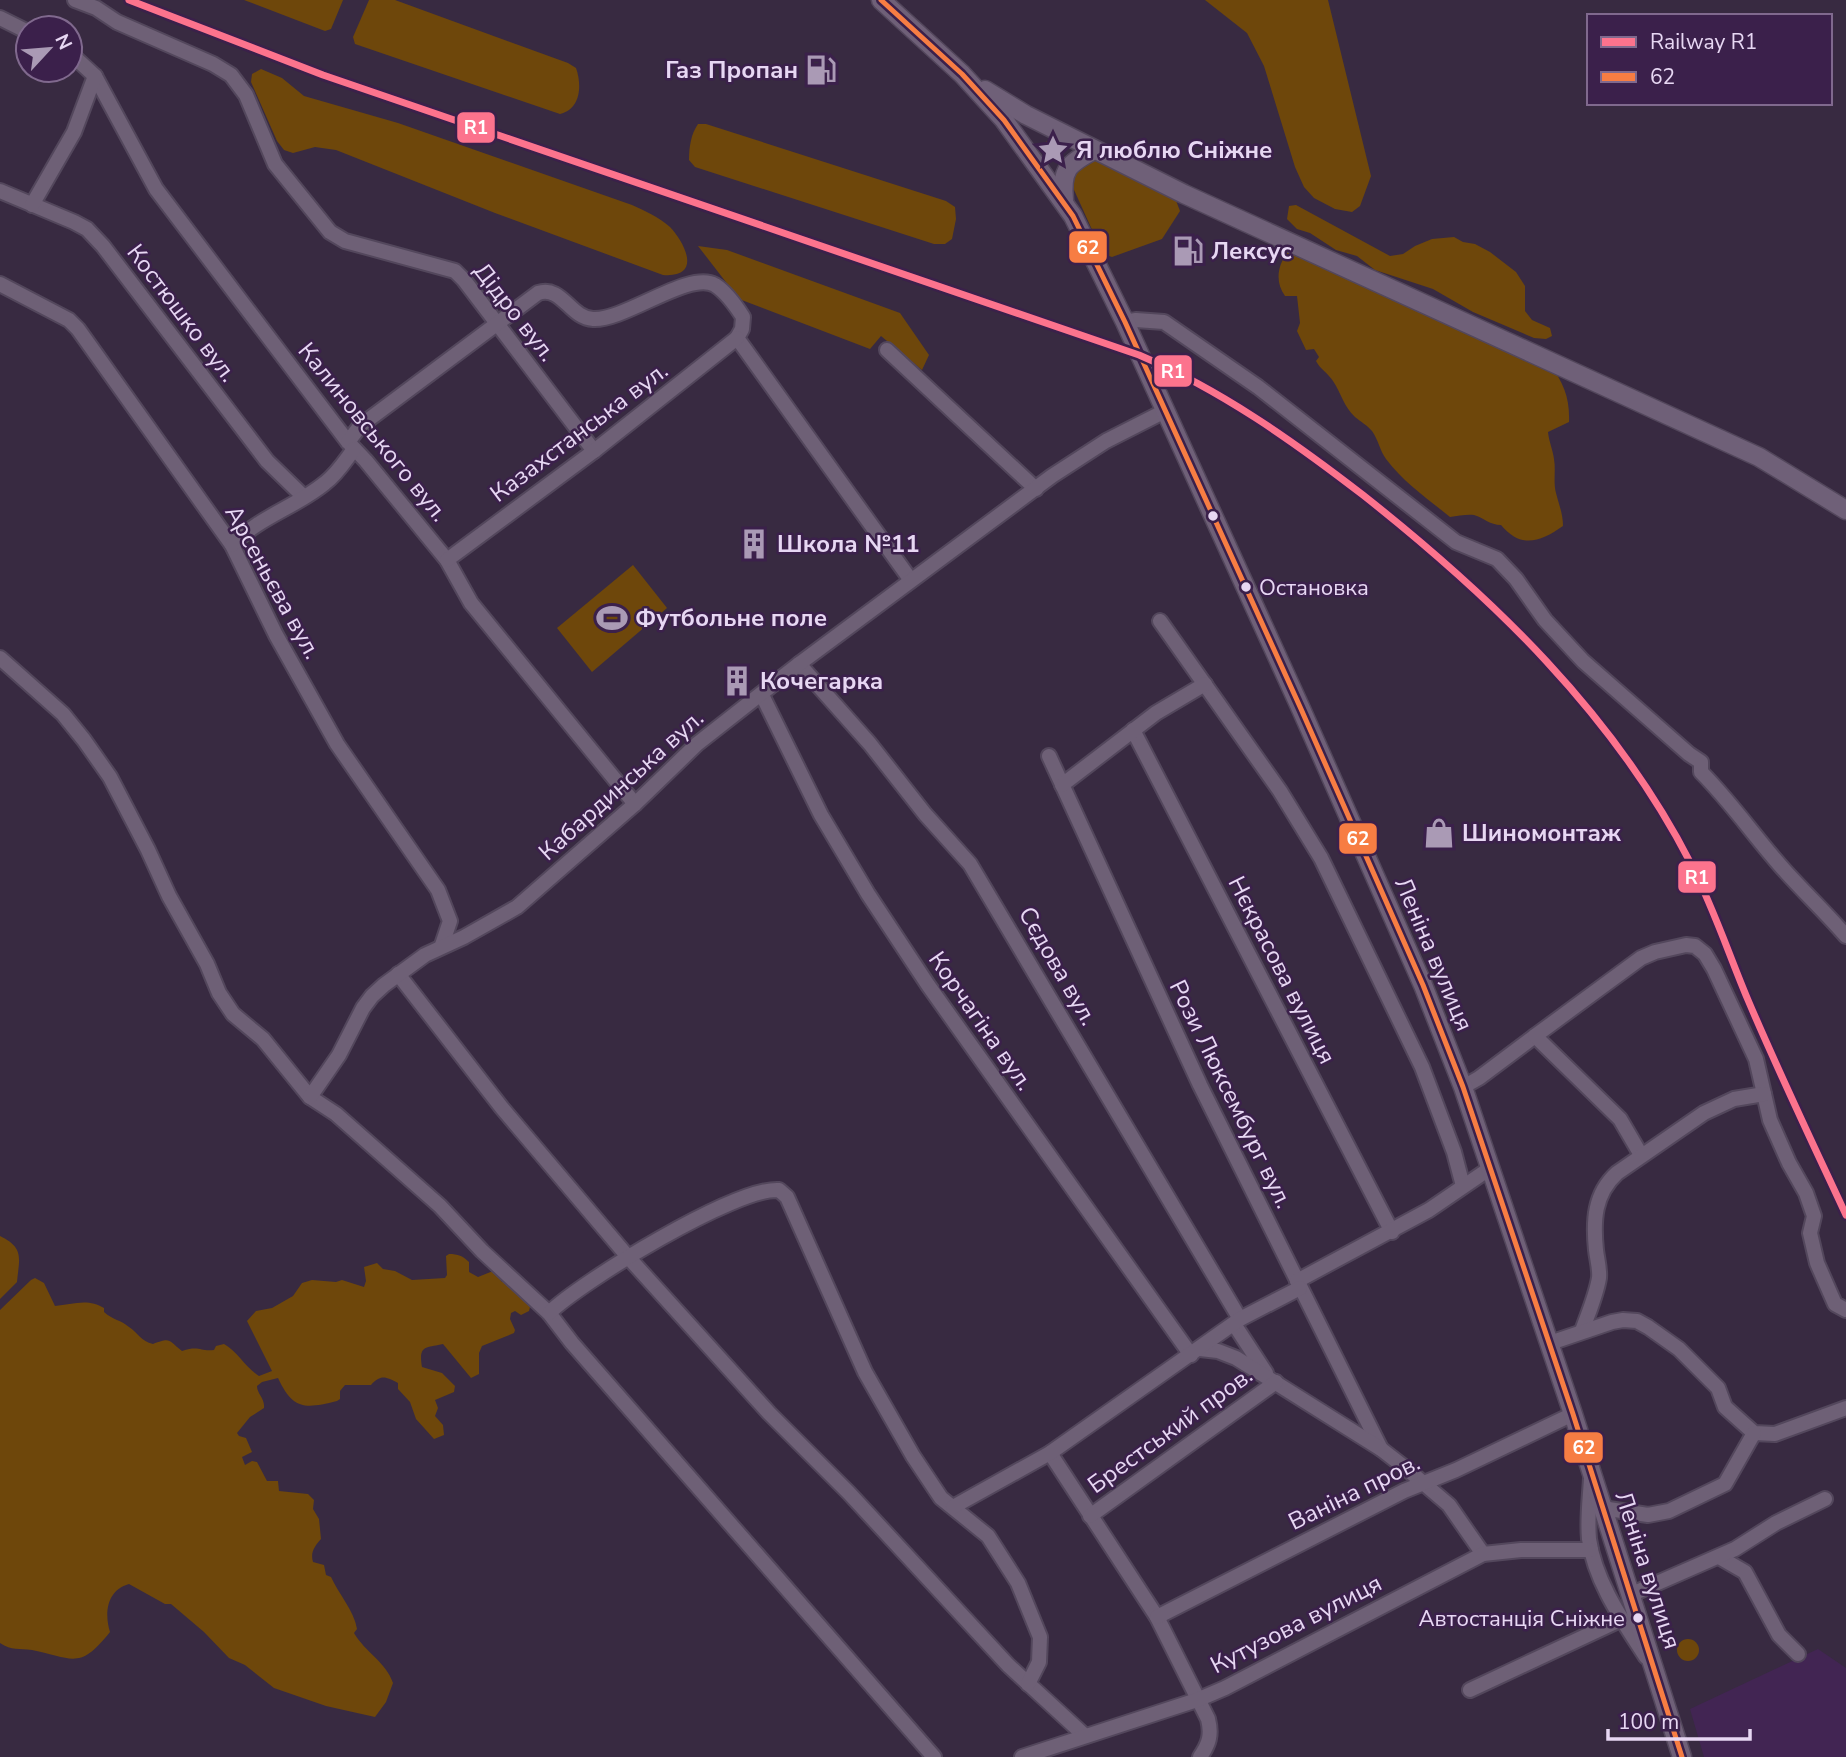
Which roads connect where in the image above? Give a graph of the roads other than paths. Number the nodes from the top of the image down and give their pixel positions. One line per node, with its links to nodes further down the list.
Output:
1 (75, 0): 12 (street, Дідро вул.)
2 (881, 0): 4 (main road)
3 (84, 66): 5 (street, Калиновського вул.)
4 (962, 74): 6 (main road); 8 (main road, Леніна вулиця)
5 (95, 76): 9 (street); 16 (street, Калиновського вул.)
6 (1094, 150): 8 (main road); 20 (main road)
7 (0, 191): 9 (street, Костюшко вул.)
8 (1064, 200): 11 (main road, Леніна вулиця)
9 (32, 205): 19 (street, Костюшко вул.)
10 (0, 284): 21 (street, Арсеньєва вул.)
11 (1125, 322): 15 (main road, Леніна вулиця); 33 (street)
12 (498, 324): 13 (street); 16 (street); 17 (street, Дідро вул.)
13 (737, 338): 17 (street, Казахстанська вул.); 23 (street)
14 (887, 350): 18 (street)
15 (1165, 411): 18 (street, Кабардинська вул.); 37 (main road, Леніна вулиця)
16 (351, 445): 19 (street); 22 (street, Калиновського вул.)
17 (594, 451): 22 (street, Казахстанська вул.)
18 (1036, 489): 23 (street, Кабардинська вул.)
19 (303, 496): 21 (street)
20 (1846, 510)
21 (232, 545): 34 (street, Арсеньєва вул.)
22 (447, 560): 32 (street, Калиновського вул.)
23 (910, 579): 26 (street, Кабардинська вул.)
24 (1160, 621): 27 (street)
25 (0, 658): 39 (street)
26 (799, 664): 28 (street, Кабардинська вул.); 48 (street, Сєдова вул.)
27 (1205, 684): 29 (street); 42 (street)
28 (762, 695): 32 (street, Кабардинська вул.); 51 (street, Корчагіна вул.)
29 (1133, 730): 31 (street); 43 (street, Нєкрасова вулиця)
30 (1049, 756): 31 (street, Рози Люксембург вул.)
31 (1062, 785): 45 (street, Рози Люксембург вул.)
32 (635, 804): 34 (street, Кабардинська вул.)
33 (1846, 936)
34 (442, 945): 35 (street, Кабардинська вул.)
35 (398, 974): 39 (street, Кабардинська вул.); 44 (street)
36 (1535, 1036): 37 (street); 38 (street); 40 (street)
37 (1463, 1087): 41 (main road, Леніна вулиця)
38 (1763, 1094): 40 (street); 46 (street)
39 (310, 1097): 47 (street)
40 (1641, 1155): 49 (street)
41 (1489, 1169): 42 (street); 50 (main road, Леніна вулиця)
42 (1463, 1186): 43 (street)
43 (1392, 1232): 45 (street)
44 (629, 1258): 47 (street); 61 (street); 72 (street)
45 (1299, 1284): 48 (street); 56 (street, Рози Люксембург вул.)
46 (1846, 1310)
47 (549, 1313): 76 (street)
48 (1237, 1321): 51 (street); 52 (street, Сєдова вул.)
49 (1582, 1331): 50 (street); 55 (street)
50 (1549, 1343): 54 (main road, Леніна вулиця)
51 (1196, 1352): 52 (street); 57 (street)
52 (1272, 1380): 56 (street); 63 (street, Брестський пров.)
53 (1846, 1408): 55 (street)
54 (1573, 1414): 58 (main road, Леніна вулиця); 59 (street, Ваніна пров.)
55 (1754, 1433): 62 (street)
56 (1381, 1449): 59 (street)
57 (1050, 1453): 61 (street); 63 (street)
58 (1592, 1473): 62 (main road, Леніна вулиця); 64 (street)
59 (1424, 1482): 65 (street); 68 (street, Ваніна пров.)
60 (1825, 1499): 66 (street)
61 (953, 1507): 72 (street)
62 (1602, 1508): 67 (main road, Леніна вулиця)
63 (1090, 1516): 68 (street)
64 (1591, 1550): 65 (street, Кутузова вулиця); 69 (street)
65 (1483, 1554): 74 (street, Кутузова вулиця)
66 (1719, 1557): 67 (street); 70 (street)
67 (1630, 1595): 71 (main road, Леніна вулиця)
68 (1157, 1617): 74 (street)
69 (1622, 1619): 71 (street); 73 (street)
70 (1798, 1654)
71 (1655, 1673): 79 (main road, Леніна вулиця)
72 (1028, 1684): 75 (street)
73 (1470, 1690)
74 (1197, 1700): 75 (street, Кутузова вулиця); 78 (street)
75 (1084, 1735): 77 (street, Кутузова вулиця)
76 (934, 1757)
77 (1022, 1757)
78 (1200, 1757)
79 (1682, 1757)

